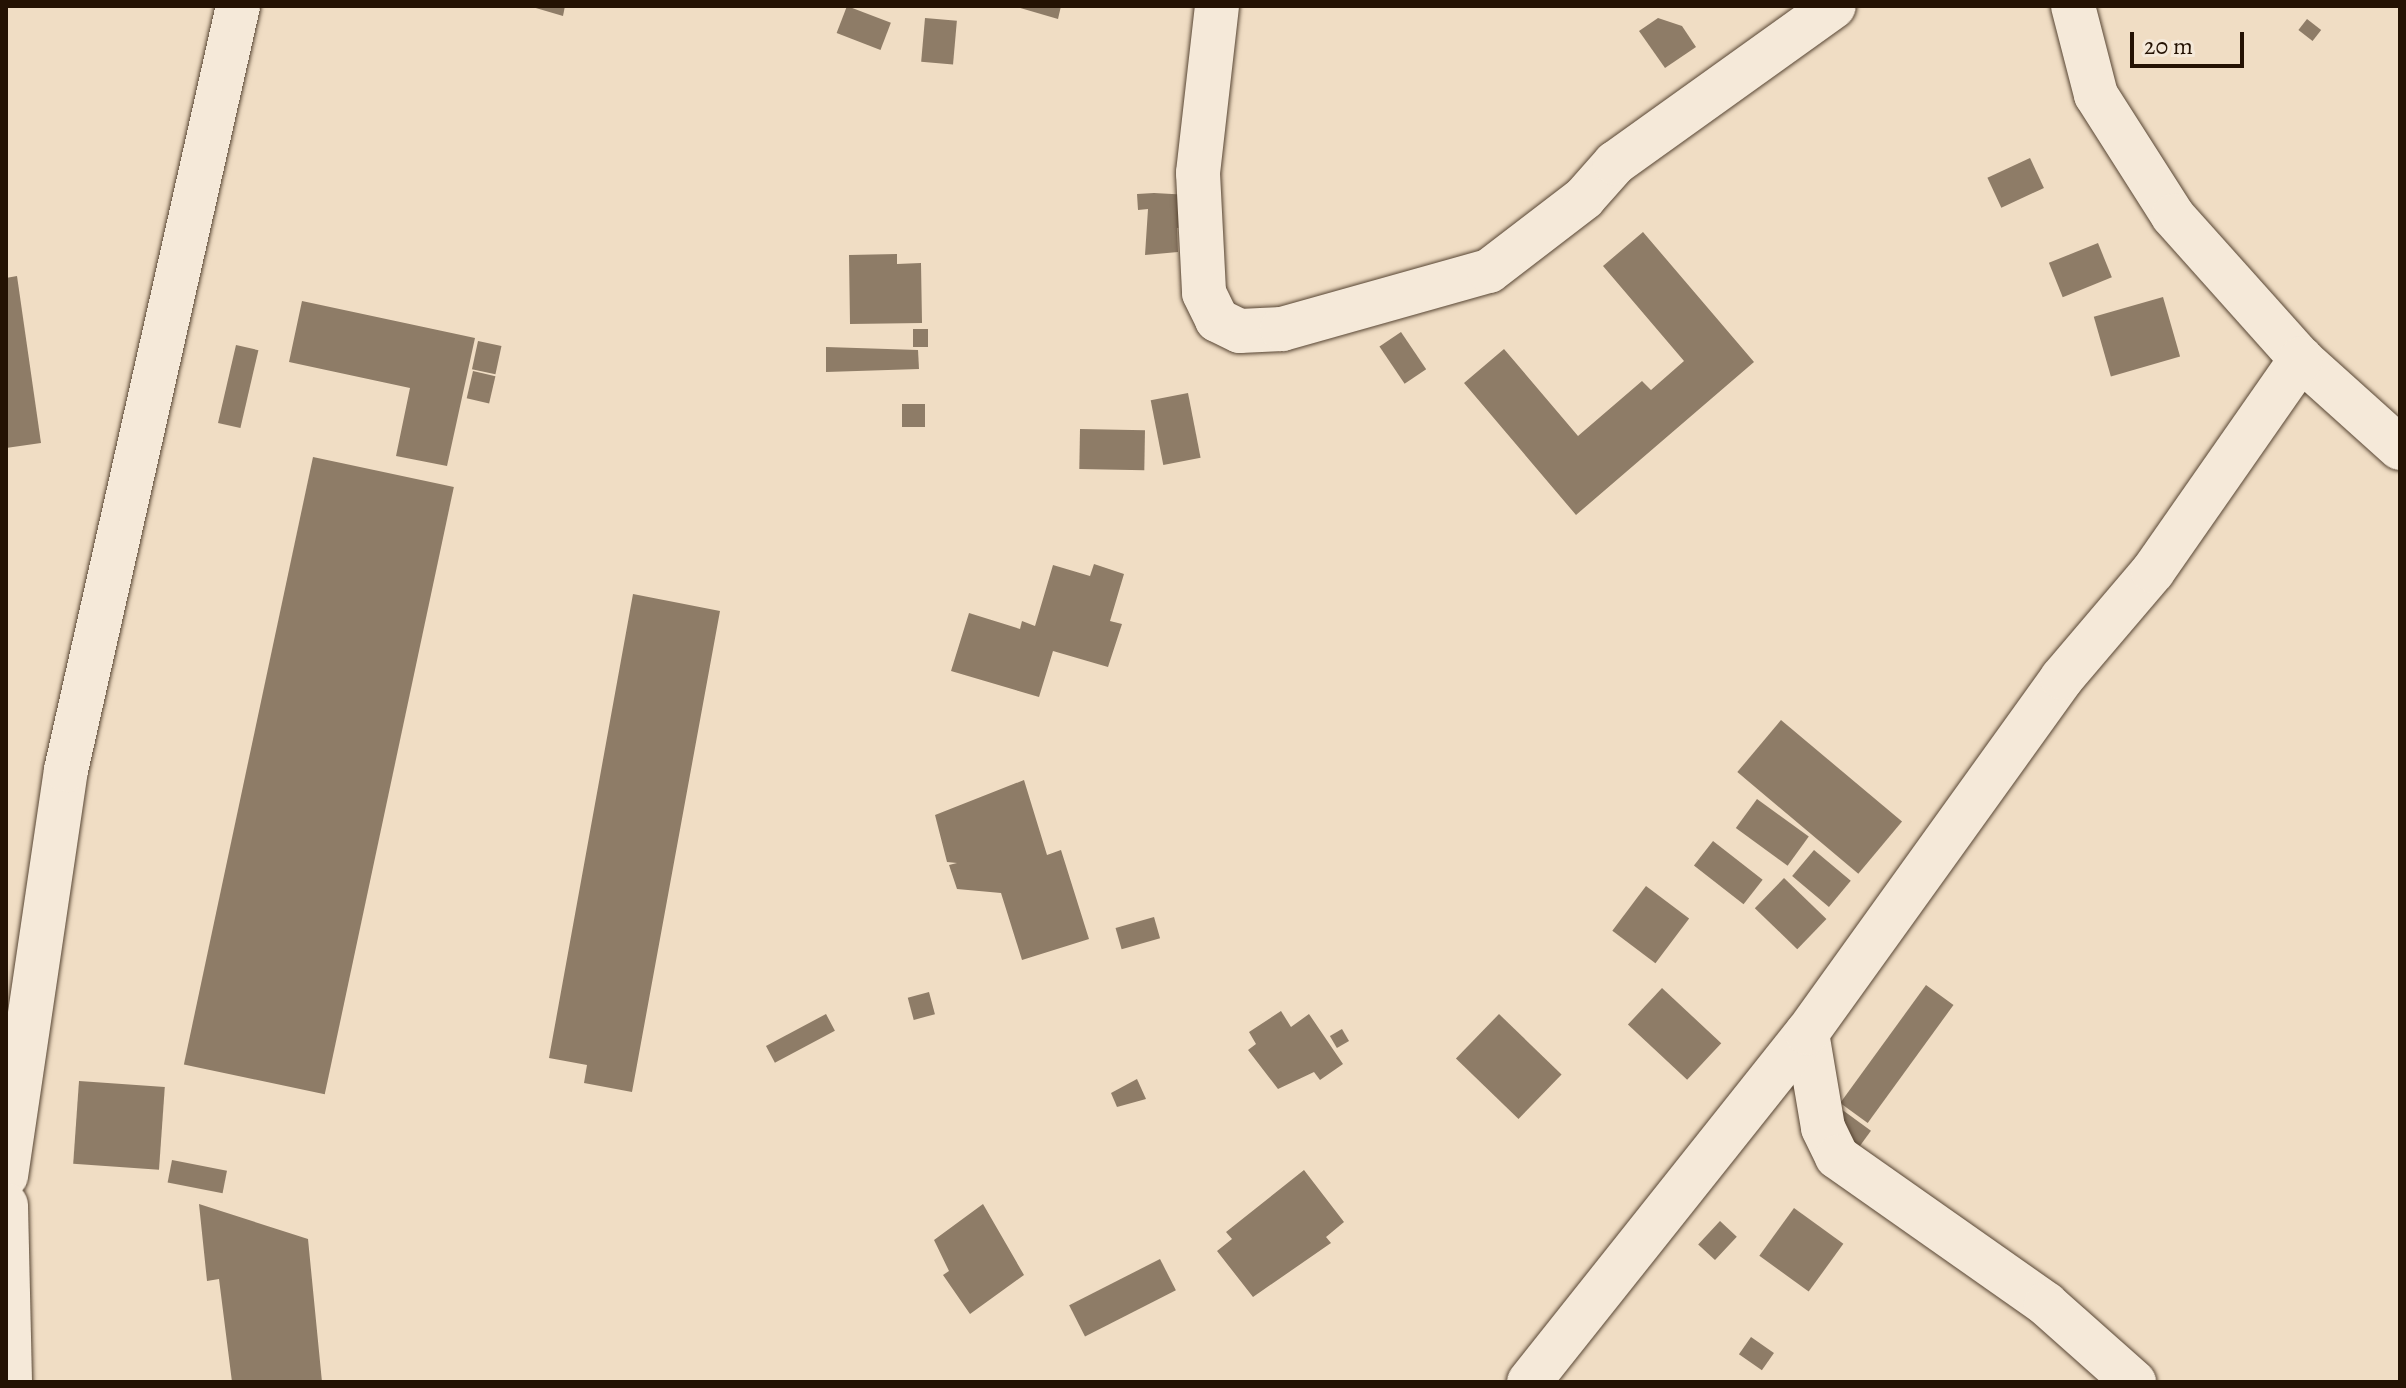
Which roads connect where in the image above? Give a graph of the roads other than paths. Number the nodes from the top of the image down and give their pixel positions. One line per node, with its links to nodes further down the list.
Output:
1 (238, 6): 8 (street)
2 (1217, 6): 3 (street)
3 (1834, 6)
4 (2073, 6): 5 (street)
5 (2301, 359): 6 (street); 7 (street)
6 (2400, 448)
7 (1807, 1033): 11 (street); 12 (street)
8 (6, 1176)
9 (6, 1205): 10 (street)
10 (10, 1382)
11 (1529, 1382)
12 (2134, 1382)

